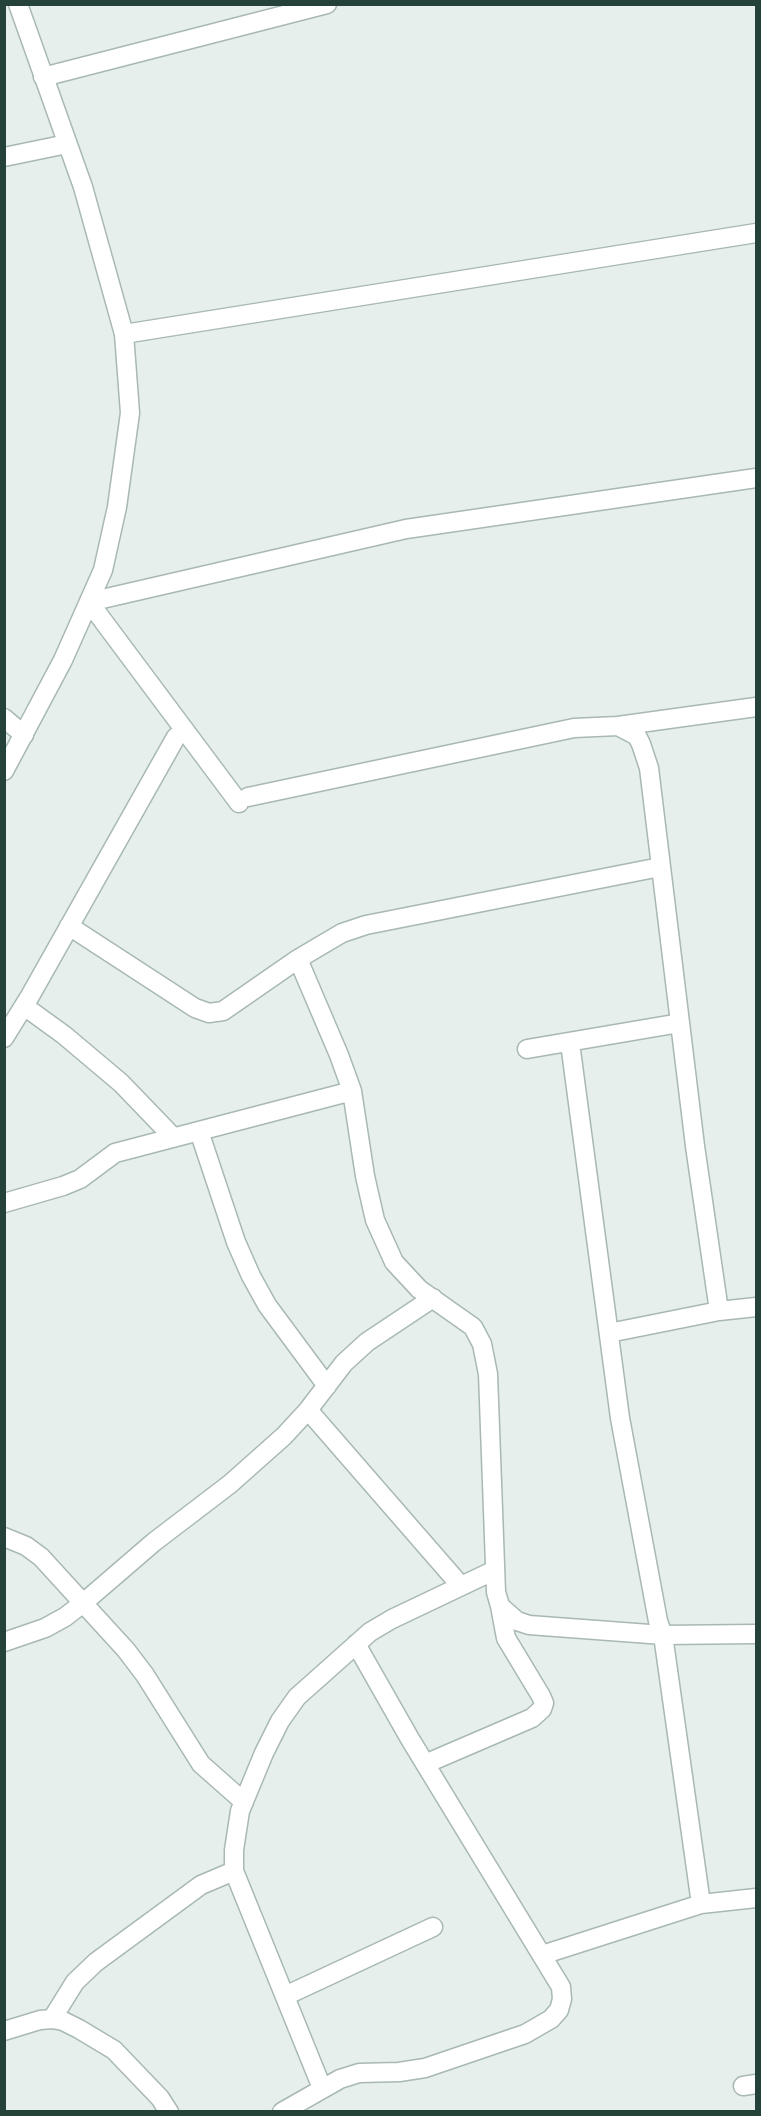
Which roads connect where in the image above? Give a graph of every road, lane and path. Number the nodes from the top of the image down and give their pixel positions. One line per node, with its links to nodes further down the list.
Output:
1 (18, 4): 3 (street)
2 (327, 4): 3 (street)
3 (43, 77): 4 (street)
4 (67, 144): 5 (street); 7 (street)
5 (4, 157)
6 (756, 233): 7 (street)
7 (124, 334): 9 (street)
8 (756, 478): 9 (street)
9 (89, 602): 12 (street); 13 (street)
10 (756, 707): 12 (street)
11 (4, 718): 13 (street)
12 (618, 726): 16 (street)
13 (24, 735): 15 (street)
14 (176, 736): 17 (street)
15 (4, 771)
16 (660, 867): 18 (street); 20 (street)
17 (69, 926): 18 (street); 19 (street)
18 (298, 959): 24 (street)
19 (24, 1006): 21 (street); 26 (street)
20 (680, 1023): 22 (street); 30 (street)
21 (4, 1038)
22 (570, 1043): 23 (street); 31 (street)
23 (527, 1048)
24 (352, 1091): 25 (street); 28 (street)
25 (199, 1131): 26 (street); 32 (street)
26 (173, 1137): 27 (street)
27 (4, 1203)
28 (433, 1298): 32 (street); 35 (street)
29 (756, 1307): 30 (street)
30 (719, 1311): 31 (street)
31 (609, 1333): 40 (street)
32 (327, 1386): 33 (street)
33 (308, 1410): 36 (street); 37 (street)
34 (4, 1537): 37 (street)
35 (495, 1570): 36 (street); 38 (street)
36 (461, 1586): 42 (street)
37 (82, 1604): 41 (street); 44 (street)
38 (500, 1606): 40 (street); 43 (street)
39 (756, 1634): 40 (street)
40 (663, 1635): 47 (street)
41 (4, 1642)
42 (356, 1644): 43 (street); 44 (street)
43 (425, 1764): 49 (street)
44 (244, 1802): 45 (street)
45 (234, 1871): 50 (street); 51 (street)
46 (756, 1898): 47 (street)
47 (701, 1904): 49 (street)
48 (433, 1927): 50 (street)
49 (542, 1955): 53 (street)
50 (285, 1996): 53 (street)
51 (52, 2019): 52 (street); 54 (street)
52 (4, 2031)
53 (322, 2088): 55 (street)
54 (169, 2112)
55 (282, 2112)

